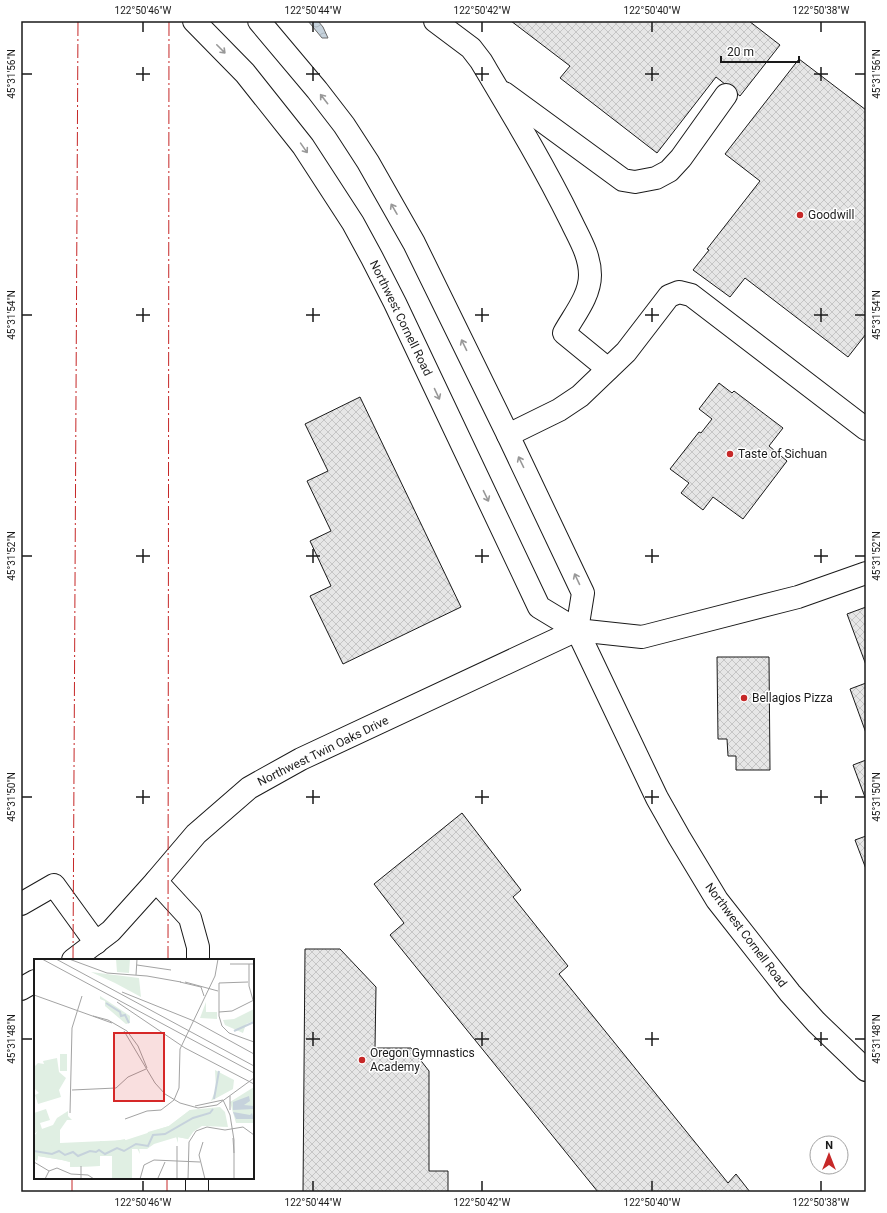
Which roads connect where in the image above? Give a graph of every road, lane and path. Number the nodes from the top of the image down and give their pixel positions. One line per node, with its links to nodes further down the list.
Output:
1 (194, 21): 10 (main road, Northwest Cornell Road, one-way to 10)
2 (259, 21): 8 (main road, one-way to 2)
3 (436, 21): 4 (main road)
4 (497, 88): 5 (main road); 6 (main road)
5 (726, 95)
6 (608, 369): 7 (main road); 8 (main road)
7 (866, 429)
8 (508, 435): 10 (main road, one-way to 8)
9 (866, 573): 10 (main road)
10 (577, 630): 11 (main road, Northwest Twin Oaks Drive); 18 (main road, Northwest Cornell Road)
11 (156, 881): 13 (main road, Northwest Twin Oaks Drive); 15 (main road)
12 (21, 904): 13 (main road)
13 (96, 943): 14 (main road, Northwest Twin Oaks Drive)
14 (74, 959)
15 (198, 959)
16 (34, 982): 17 (main road)
17 (21, 988)
18 (866, 1070)
19 (197, 1179): 20 (main road)
20 (197, 1192)

